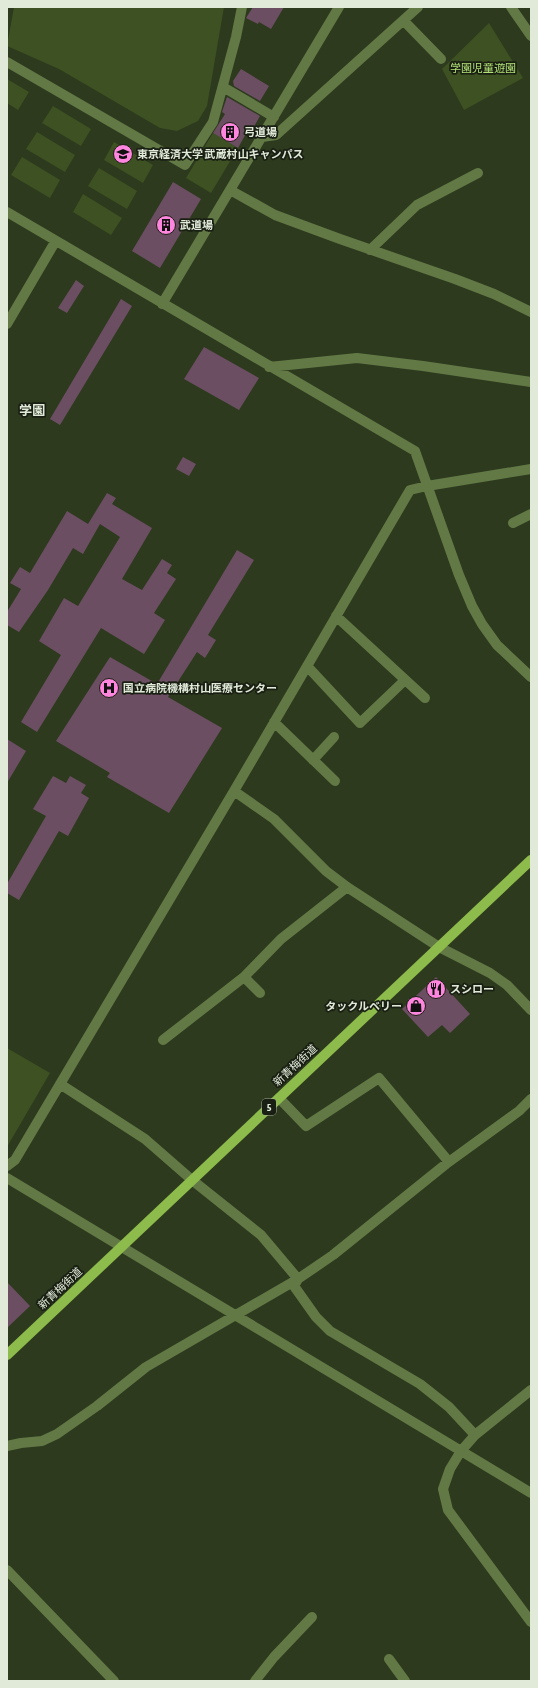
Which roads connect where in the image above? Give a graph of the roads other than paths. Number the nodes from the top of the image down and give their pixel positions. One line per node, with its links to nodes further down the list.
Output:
1 (242, 7): 9 (street)
2 (339, 7): 10 (street)
3 (418, 7): 5 (street)
4 (511, 7): 6 (street)
5 (404, 21): 7 (street); 11 (street)
6 (531, 36)
7 (441, 59)
8 (7, 62): 9 (street)
9 (222, 87): 10 (street)
10 (274, 117): 11 (street)
11 (262, 137): 13 (street)
12 (478, 173): 16 (street)
13 (230, 190): 16 (street); 17 (street)
14 (7, 212): 15 (street)
15 (55, 242): 17 (street); 19 (street)
16 (370, 250): 18 (street)
17 (162, 304): 20 (street)
18 (531, 312)
19 (7, 324)
20 (269, 367): 21 (street); 23 (street)
21 (531, 382)
22 (531, 469): 23 (street)
23 (427, 486): 26 (street); 28 (street)
24 (531, 514): 25 (street)
25 (513, 523)
26 (336, 616): 27 (street); 29 (street)
27 (307, 666): 29 (street); 31 (street)
28 (531, 677)
29 (405, 680): 30 (street)
30 (425, 698)
31 (274, 722): 33 (street); 35 (street)
32 (334, 737): 33 (street)
33 (313, 760): 34 (street)
34 (335, 781)
35 (234, 791): 37 (street); 43 (street)
36 (531, 860): 38 (main road, 新青梅街道 / 5)
37 (347, 888): 38 (street); 39 (street)
38 (439, 947): 41 (street); 44 (main road, 新青梅街道 / 5)
39 (244, 977): 40 (street); 42 (street)
40 (260, 993)
41 (531, 1010)
42 (163, 1040)
43 (60, 1084): 47 (street); 49 (street)
44 (279, 1098): 46 (street); 49 (main road, 新青梅街道 / 5)
45 (531, 1099): 46 (street)
46 (449, 1162): 51 (street)
47 (8, 1164)
48 (7, 1178): 50 (street)
49 (192, 1180): 50 (main road, 新青梅街道 / 5); 51 (street)
50 (121, 1247): 52 (street); 53 (main road, 新青梅街道 / 5)
51 (298, 1279): 52 (street); 55 (street)
52 (236, 1316): 56 (street); 57 (street)
53 (7, 1355)
54 (531, 1390): 55 (street)
55 (475, 1435): 57 (street)
56 (7, 1446)
57 (461, 1451): 58 (street); 61 (street)
58 (531, 1493)
59 (7, 1570): 63 (street)
60 (312, 1617): 64 (street)
61 (531, 1622)
62 (389, 1659): 65 (street)
63 (114, 1681)
64 (255, 1681)
65 (405, 1681)

